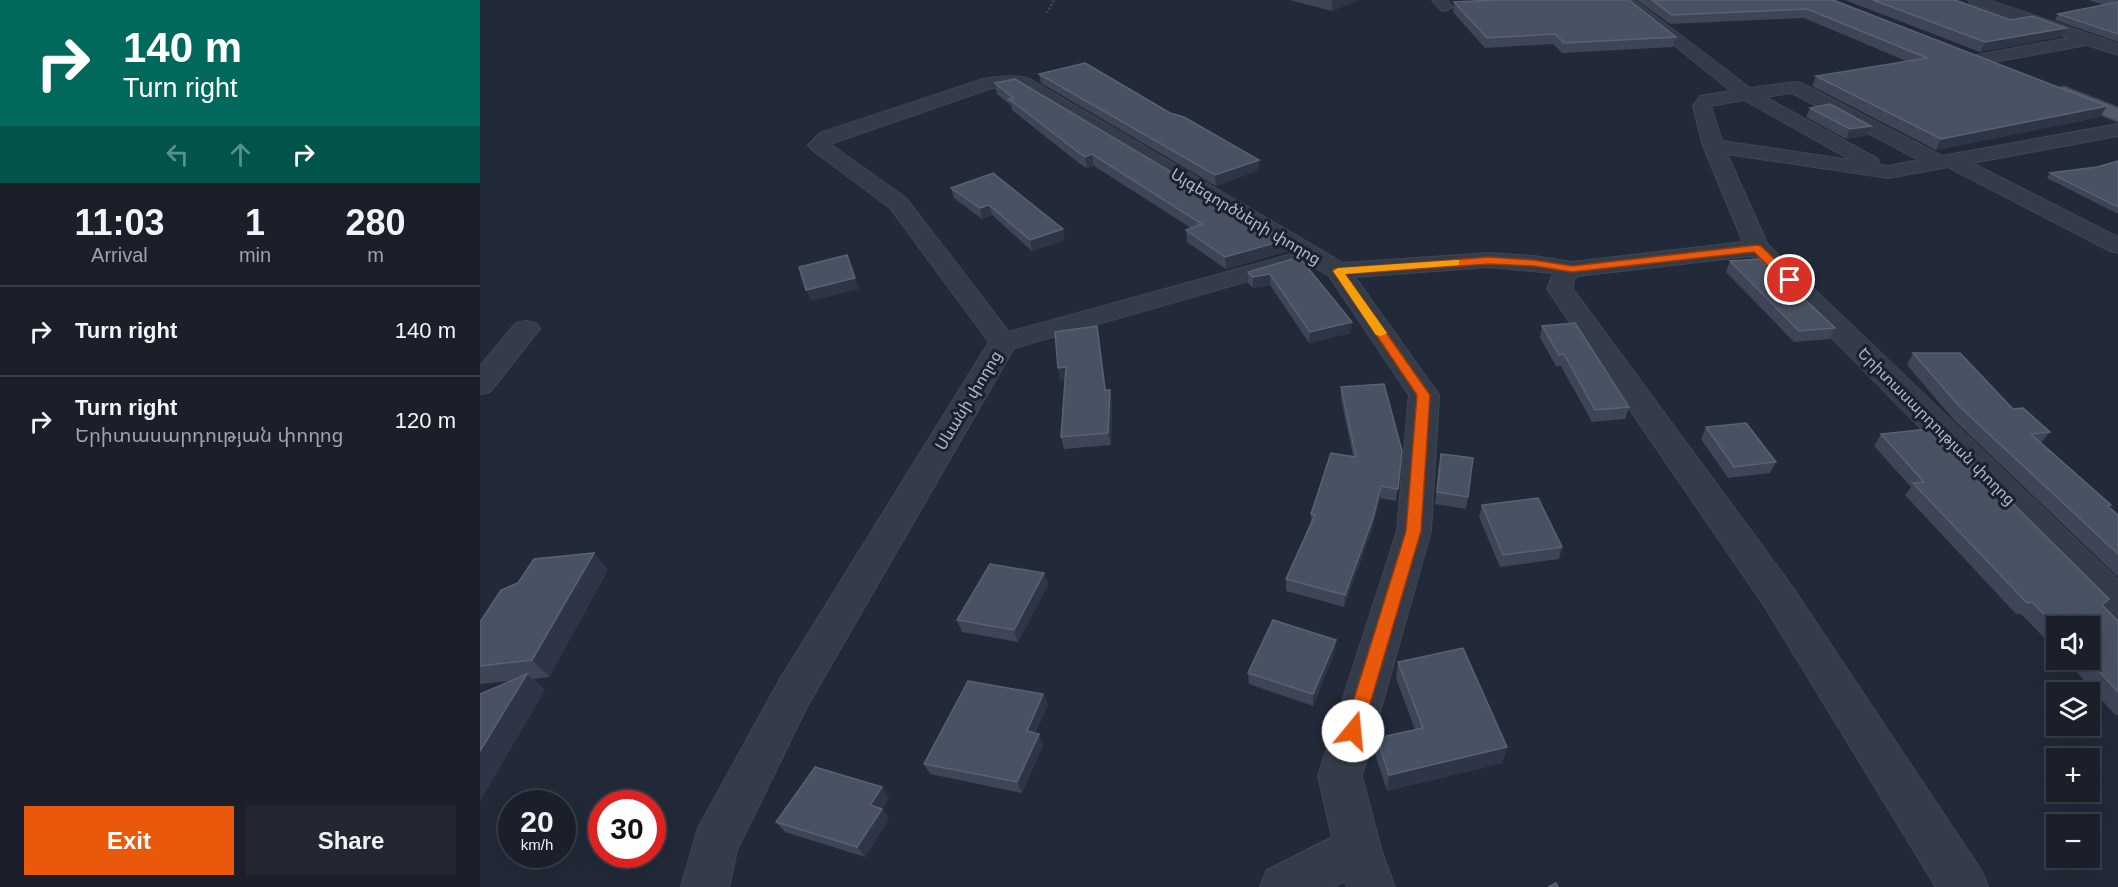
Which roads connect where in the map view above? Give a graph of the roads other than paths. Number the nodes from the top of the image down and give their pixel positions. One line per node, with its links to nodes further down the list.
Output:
1 (1625, 0): 10 (street)
2 (1975, 0): 4 (street)
3 (2118, 35): 4 (street)
4 (2088, 40): 5 (street); 6 (street)
5 (2118, 50)
6 (1973, 58): 7 (main road)
7 (2010, 72)
8 (1022, 82): 18 (street, Այգեգործների փողոց); 22 (street, Սևանի փողոց)
9 (2043, 85): 11 (main road)
10 (1746, 94): 13 (street); 14 (street); 15 (street)
11 (2118, 114)
12 (2118, 130): 14 (street)
13 (1713, 146): 15 (street); 17 (street)
14 (1945, 161): 15 (street); 16 (street)
15 (1888, 172)
16 (2118, 246)
17 (1757, 248): 19 (street); 24 (street, Երիտասարդության փողոց)
18 (1311, 255): 20 (street, Այգեգործների փողոց); 22 (street)
19 (1572, 269): 20 (street); 28 (street)
20 (1338, 271): 25 (street, Այգեգործների փողոց)
21 (526, 329): 23 (street)
22 (1003, 342): 26 (street, Սևանի փողոց)
23 (480, 385)
24 (2118, 604)
25 (1365, 868): 27 (street)
26 (705, 887)
27 (1284, 887)
28 (1964, 887)

